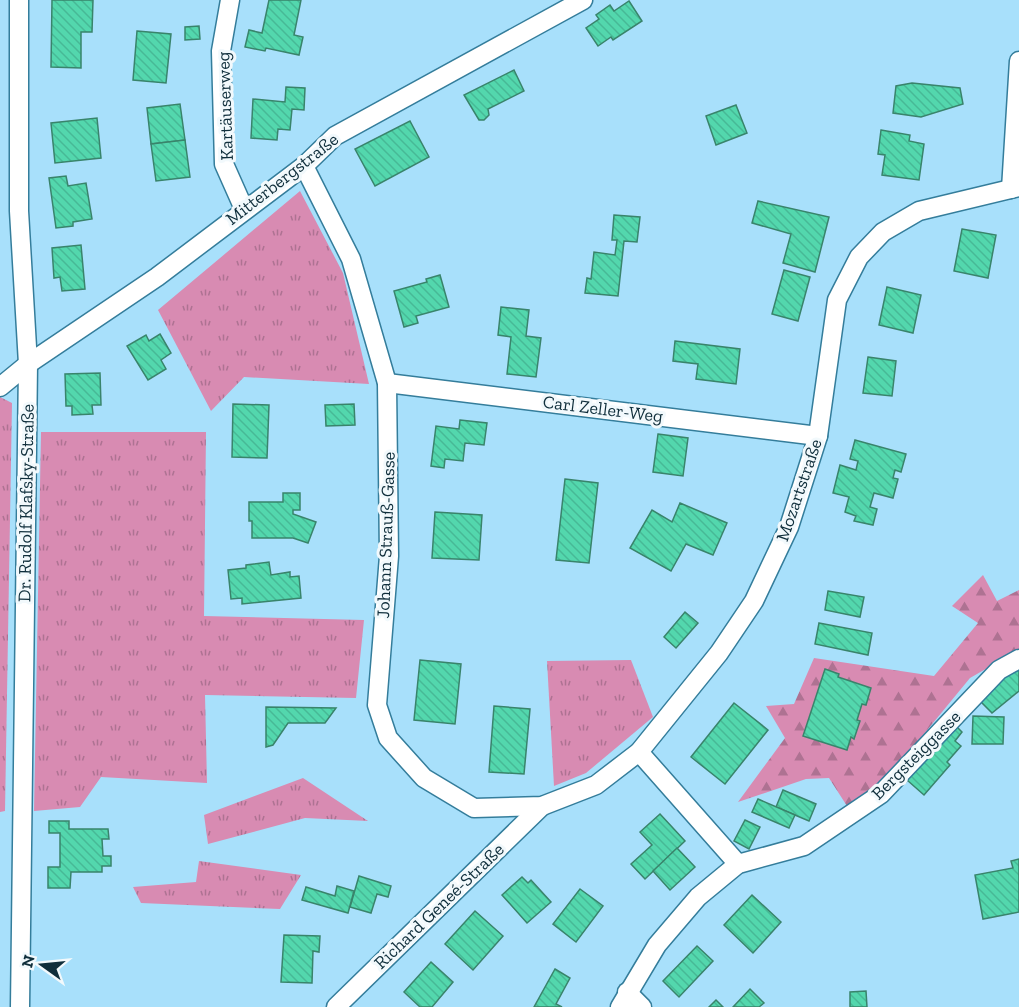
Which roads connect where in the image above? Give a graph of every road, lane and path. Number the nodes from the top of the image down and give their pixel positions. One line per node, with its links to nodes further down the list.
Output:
1 (19, 0): 8 (street, Dr. Rudolf Klafsky-Straße)
2 (230, 0): 7 (street, Kartäuserweg)
3 (583, 0): 5 (street, Mitterbergstraße)
4 (1019, 61): 6 (street)
5 (304, 166): 7 (street, Mitterbergstraße); 9 (street, Johann Strauß-Gasse)
6 (1015, 188): 11 (street, Mozartstraße)
7 (244, 209): 8 (street, Mitterbergstraße)
8 (28, 364): 10 (street, Mitterbergstraße); 17 (street, Dr. Rudolf Klafsky-Straße)
9 (387, 383): 11 (street, Carl Zeller-Weg); 14 (street, Johann Strauß-Gasse)
10 (0, 387)
11 (818, 436): 13 (street, Mozartstraße)
12 (1019, 659): 15 (street, Bergsteiggasse)
13 (639, 752): 14 (street, Mozartstraße); 15 (street)
14 (542, 806): 18 (street, Richard Geneé-Straße)
15 (738, 864): 16 (street, Bergsteiggasse)
16 (623, 1000): 19 (street)
17 (20, 1007)
18 (336, 1007)
19 (642, 1007)

